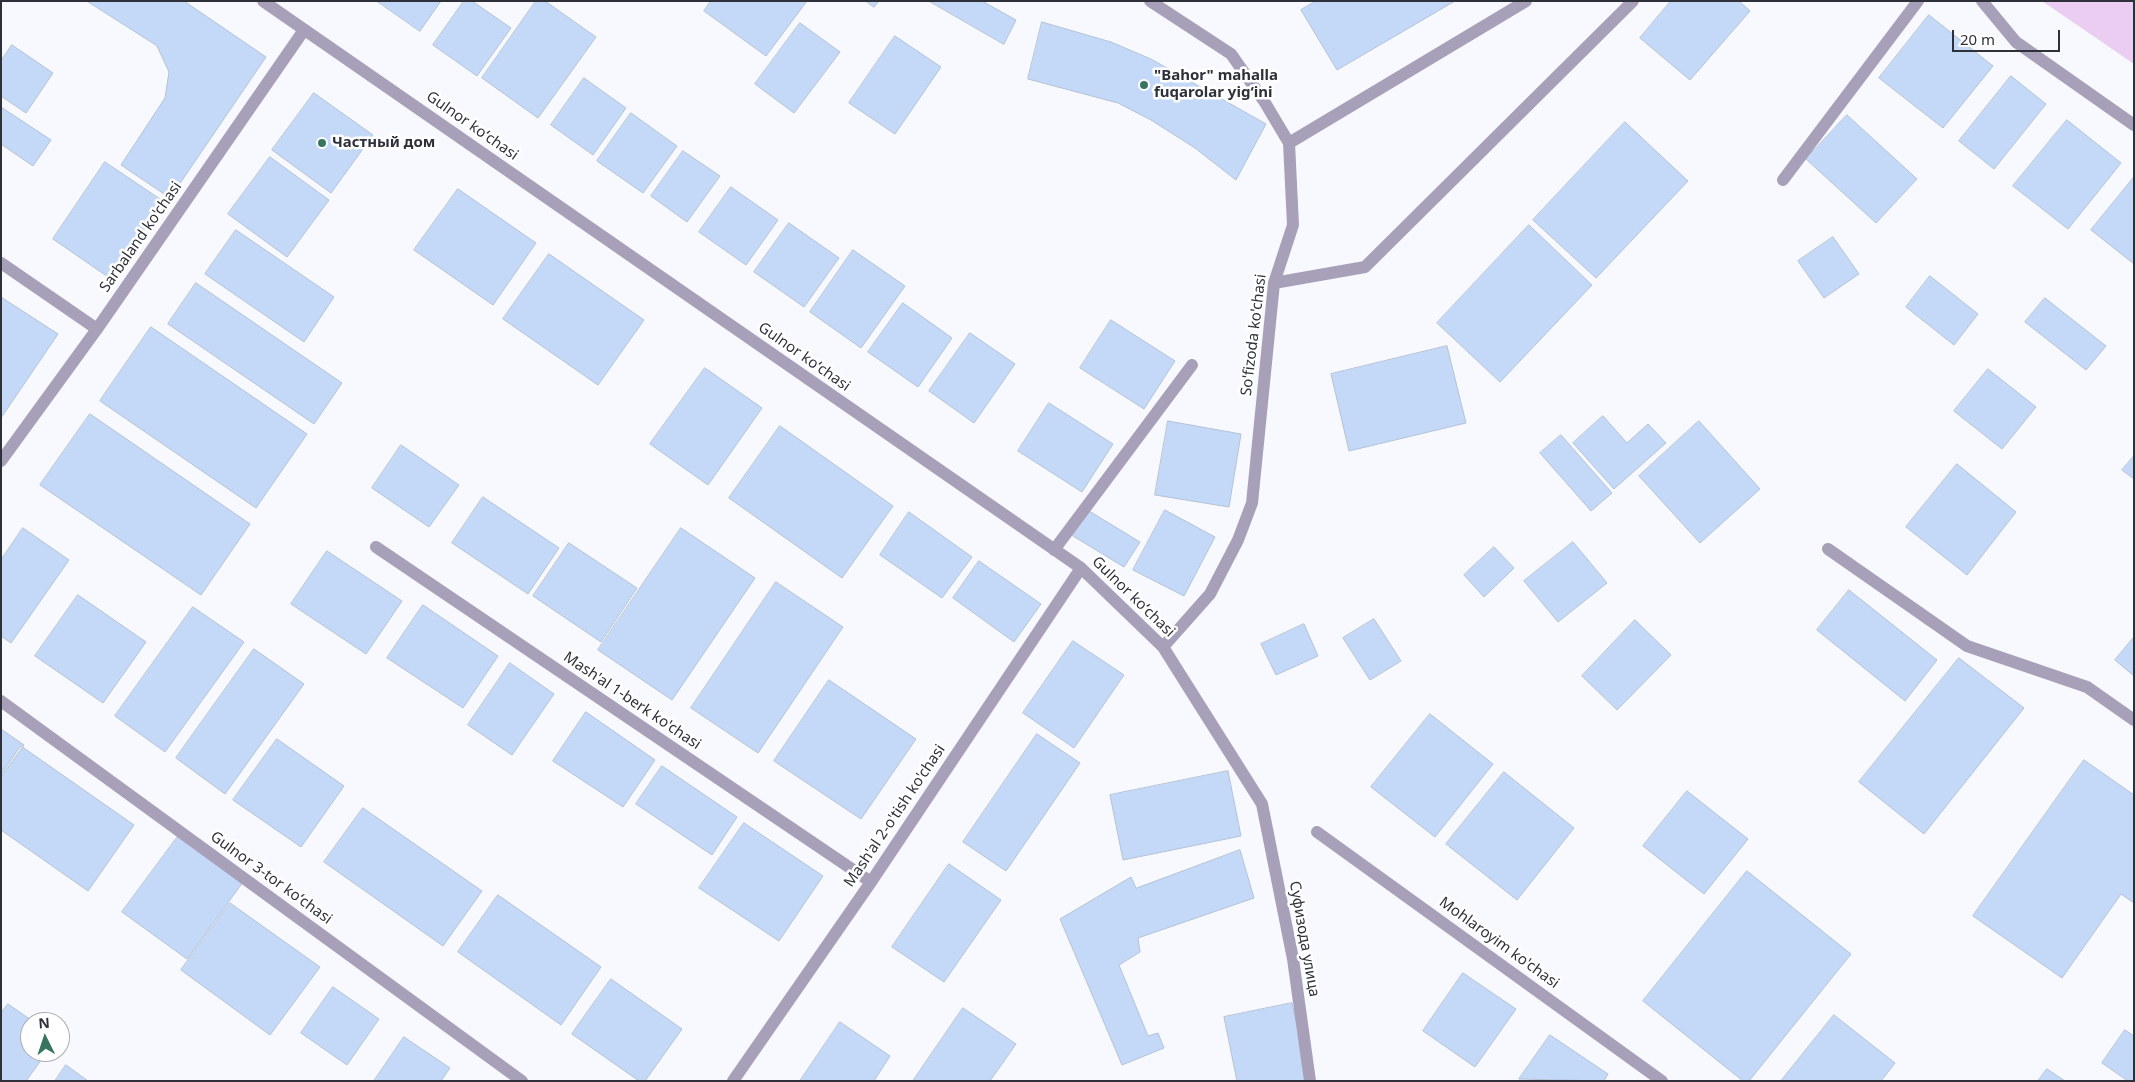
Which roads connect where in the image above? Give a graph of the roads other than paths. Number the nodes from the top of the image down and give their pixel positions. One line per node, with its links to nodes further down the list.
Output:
1 (263, 1): 7 (street, Gulnor koʻchasi)
2 (1150, 1): 9 (street, So'fizoda ko'chasi)
3 (1526, 1): 9 (street)
4 (1633, 1): 12 (street)
5 (1918, 1): 10 (street)
6 (1982, 1): 8 (street)
7 (304, 30): 13 (street, Sarbaland ko'chasi); 18 (street, Gulnor koʻchasi)
8 (2134, 125)
9 (1288, 143): 12 (street, So'fizoda ko'chasi)
10 (1783, 180)
11 (1, 262): 13 (street)
12 (1274, 283): 20 (street, So'fizoda ko'chasi)
13 (97, 329): 15 (street, Sarbaland ko'chasi)
14 (1192, 365): 18 (street)
15 (1, 461)
16 (376, 547): 25 (street, Mash'al 1-berk ko'chasi)
17 (1828, 549): 22 (street)
18 (1054, 550): 19 (street, Gulnor koʻchasi)
19 (1081, 568): 20 (street, Gulnor koʻchasi); 25 (street, Mash'al 2-o'tish ko'chasi)
20 (1163, 647): 23 (street, Gulnor koʻchasi)
21 (1, 701): 26 (street, Gulnor 3-tor koʻchasi)
22 (2134, 720)
23 (1262, 804): 28 (street, Суфизода улица)
24 (1317, 832): 29 (street, Mohlaroyim ko'chasi)
25 (870, 882): 27 (street, Mash'al 2-o'tish ko'chasi)
26 (522, 1081)
27 (732, 1081)
28 (1310, 1081)
29 (1662, 1081)

